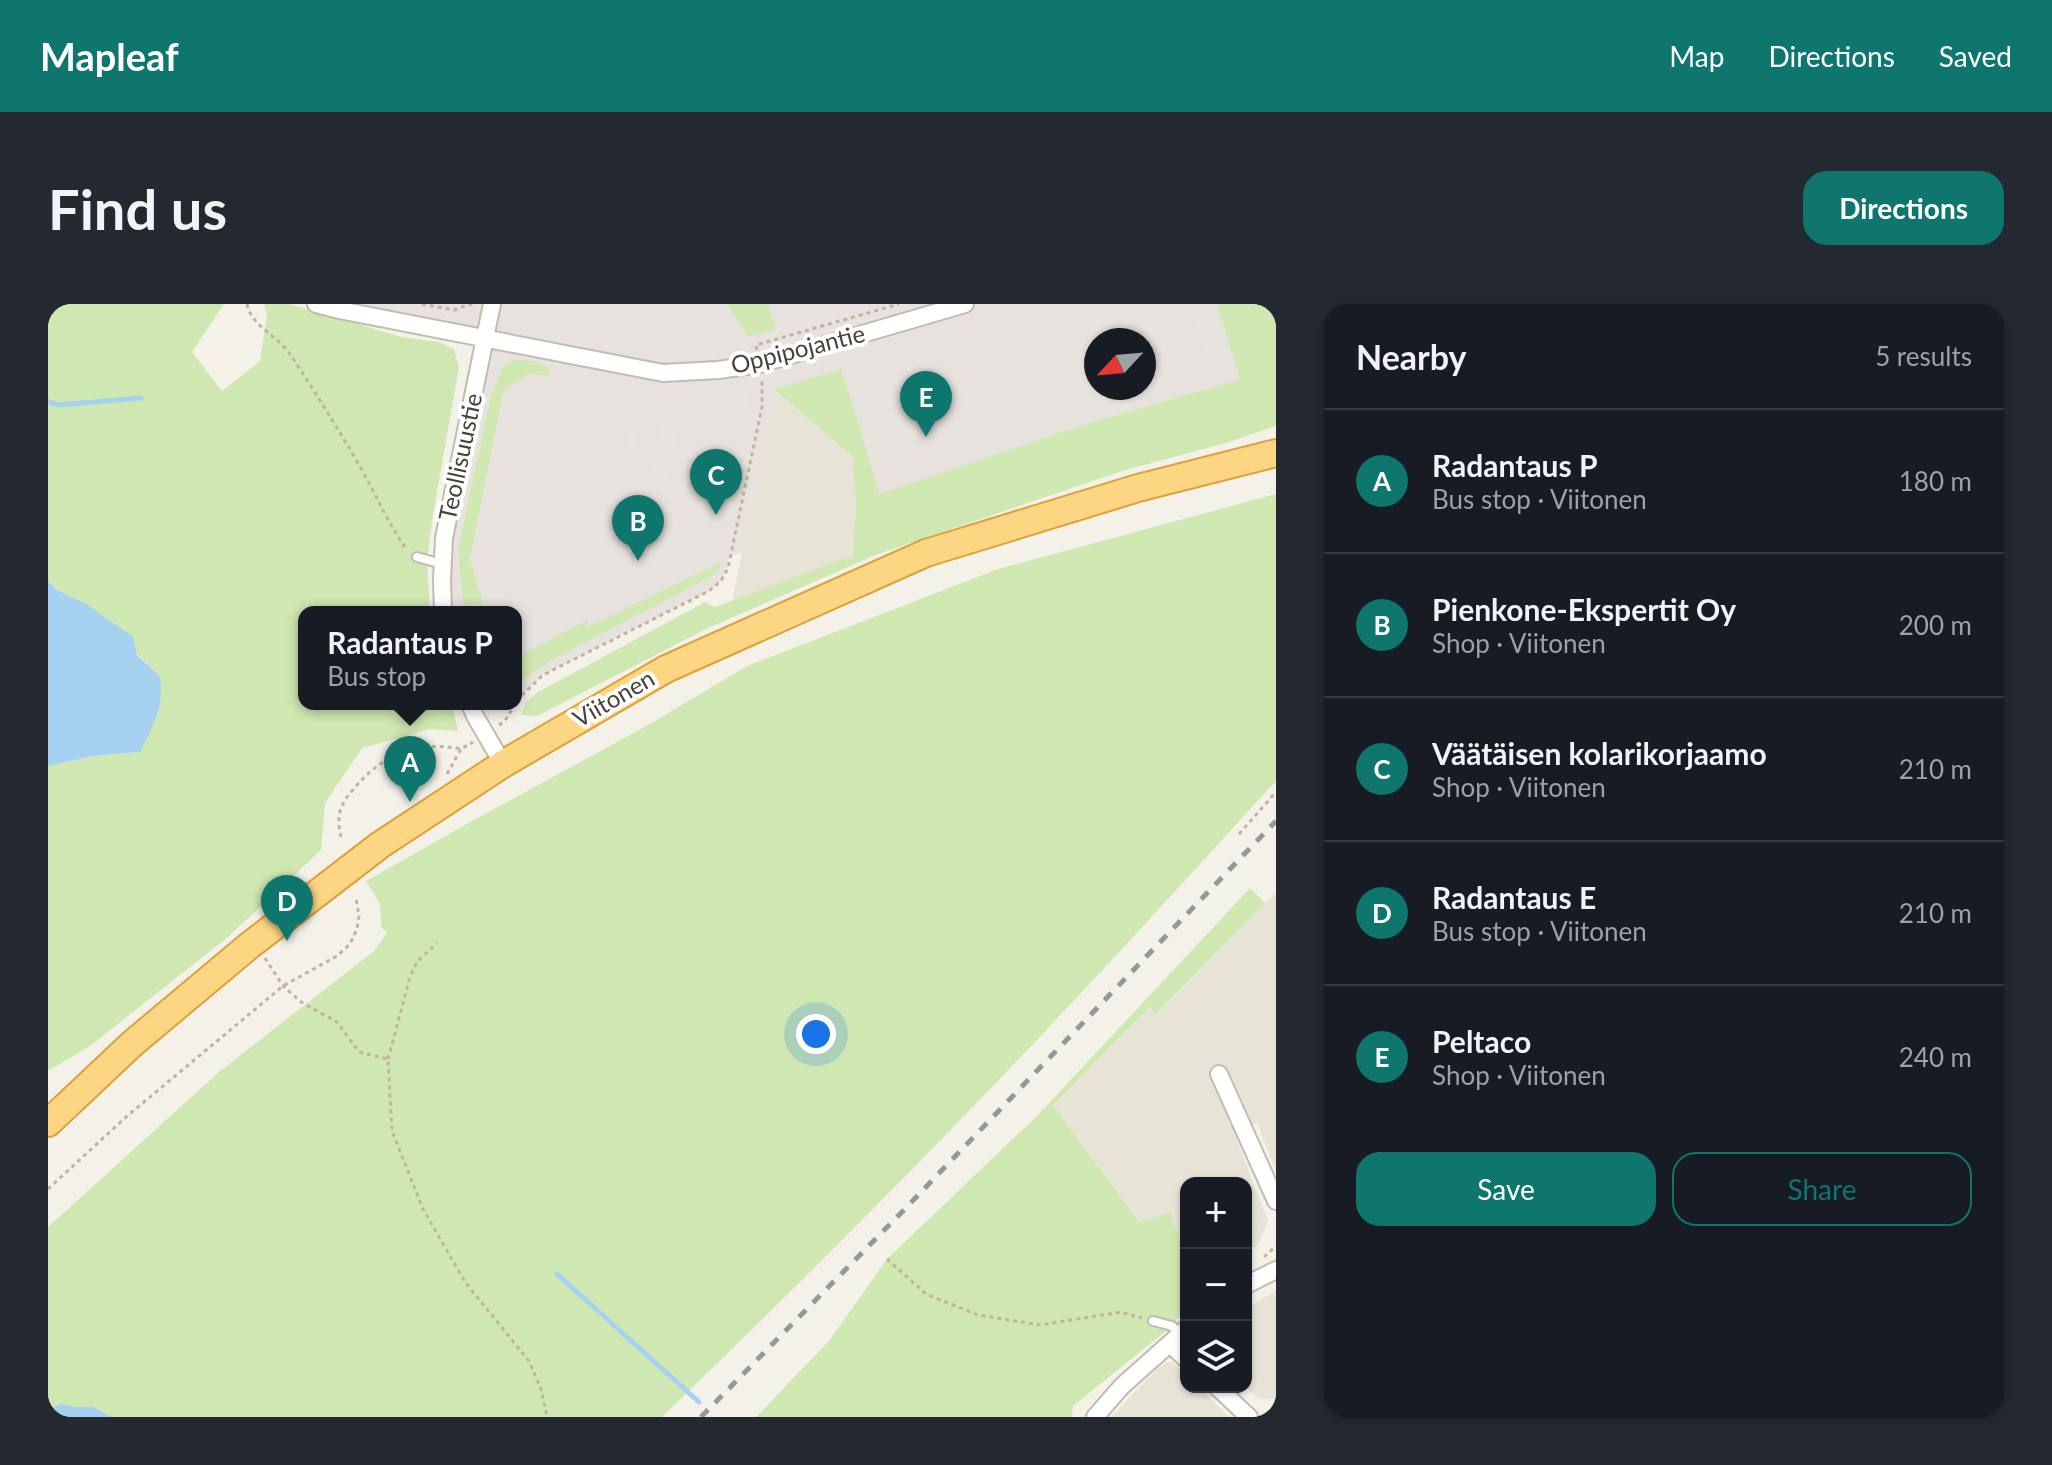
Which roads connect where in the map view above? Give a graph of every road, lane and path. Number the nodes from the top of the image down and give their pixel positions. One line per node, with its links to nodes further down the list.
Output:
1 (247, 304): 10 (path)
2 (316, 304): 7 (street, Oppipojantie)
3 (422, 304): 6 (path)
4 (899, 304): 8 (path)
5 (965, 304): 8 (street, Oppipojantie)
6 (492, 307): 7 (street, Teollisuustie)
7 (486, 338): 8 (street, Oppipojantie); 11 (street, Teollisuustie)
8 (760, 364): 13 (path)
9 (1276, 453): 17 (highway, Viitonen)
10 (417, 557): 11 (lane)
11 (442, 564): 12 (street, Teollisuustie)
12 (443, 606)
13 (522, 696)
14 (473, 710): 16 (street)
15 (511, 710): 16 (path)
16 (485, 734): 17 (street); 20 (path)
17 (503, 764): 27 (highway, Viitonen)
18 (1276, 792): 19 (path)
19 (1239, 834)
20 (341, 837)
21 (356, 899): 24 (path)
22 (437, 943): 25 (path)
23 (265, 958): 24 (path)
24 (283, 986): 25 (path); 28 (path)
25 (388, 1059): 36 (path)
26 (1219, 1074): 29 (street)
27 (48, 1123)
28 (48, 1189)
29 (1276, 1201)
30 (887, 1259): 33 (path)
31 (1276, 1270): 32 (street)
32 (1252, 1282)
33 (1153, 1321): 34 (lane)
34 (1178, 1336): 37 (street)
35 (1223, 1393): 38 (street)
36 (547, 1417)
37 (1095, 1417)
38 (1249, 1417)

